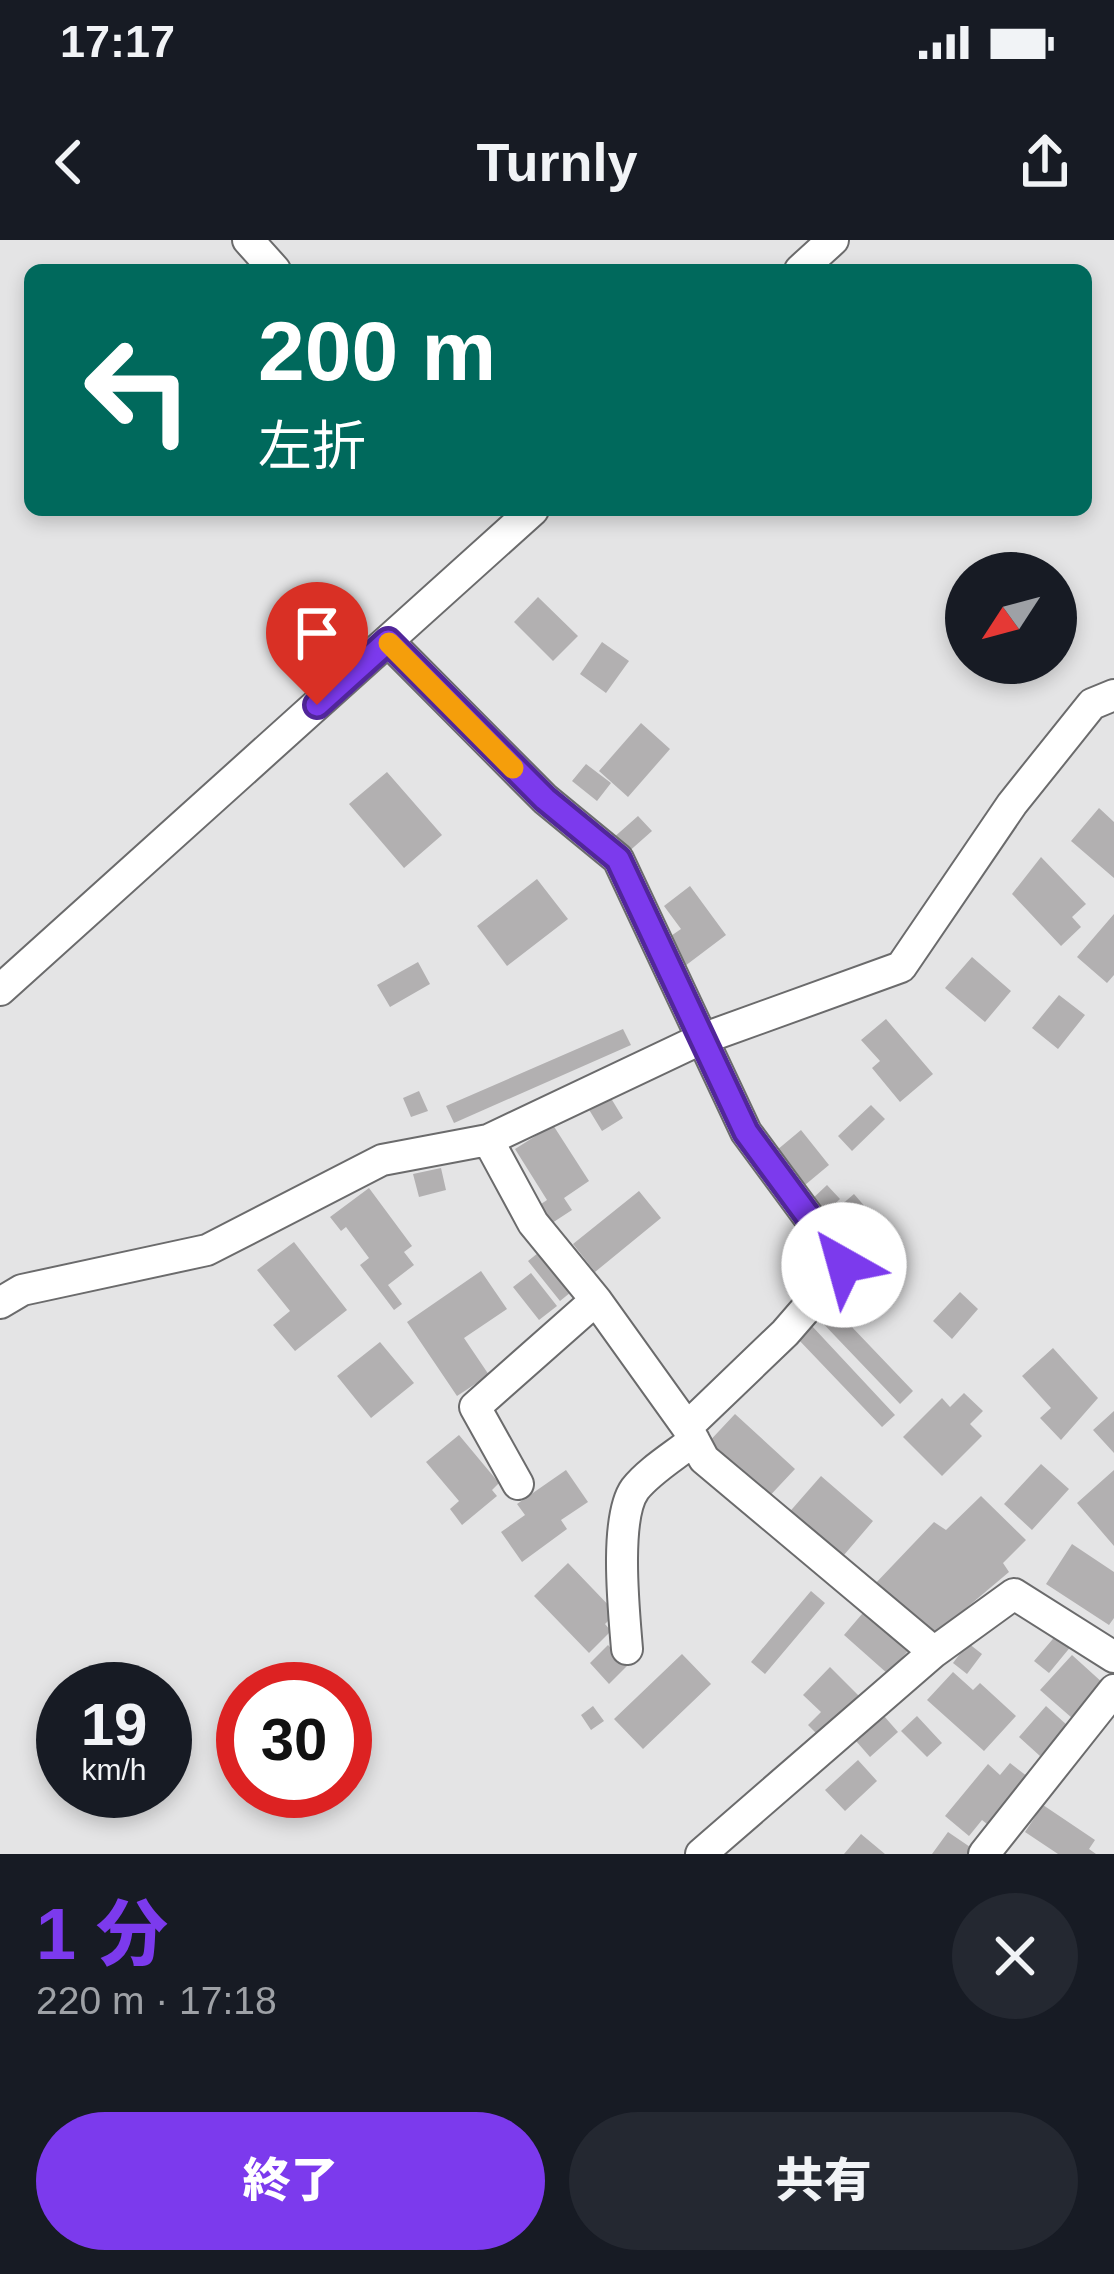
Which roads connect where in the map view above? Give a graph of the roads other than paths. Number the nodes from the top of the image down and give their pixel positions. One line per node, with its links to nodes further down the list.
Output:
1 (248, 240): 3 (street)
2 (833, 240): 4 (street)
3 (270, 264)
4 (807, 264)
5 (499, 521): 6 (street)
6 (388, 641): 8 (street); 9 (street)
7 (1114, 694): 9 (street)
8 (0, 990)
9 (699, 1040): 10 (street); 13 (street)
10 (488, 1140): 11 (street); 12 (street)
11 (596, 1300): 13 (street); 14 (street)
12 (0, 1303)
13 (691, 1434): 16 (street); 17 (street)
14 (518, 1484)
15 (1111, 1648): 17 (street)
16 (627, 1649)
17 (934, 1652): 19 (street)
18 (1114, 1690): 20 (street)
19 (701, 1854)
20 (984, 1854)

